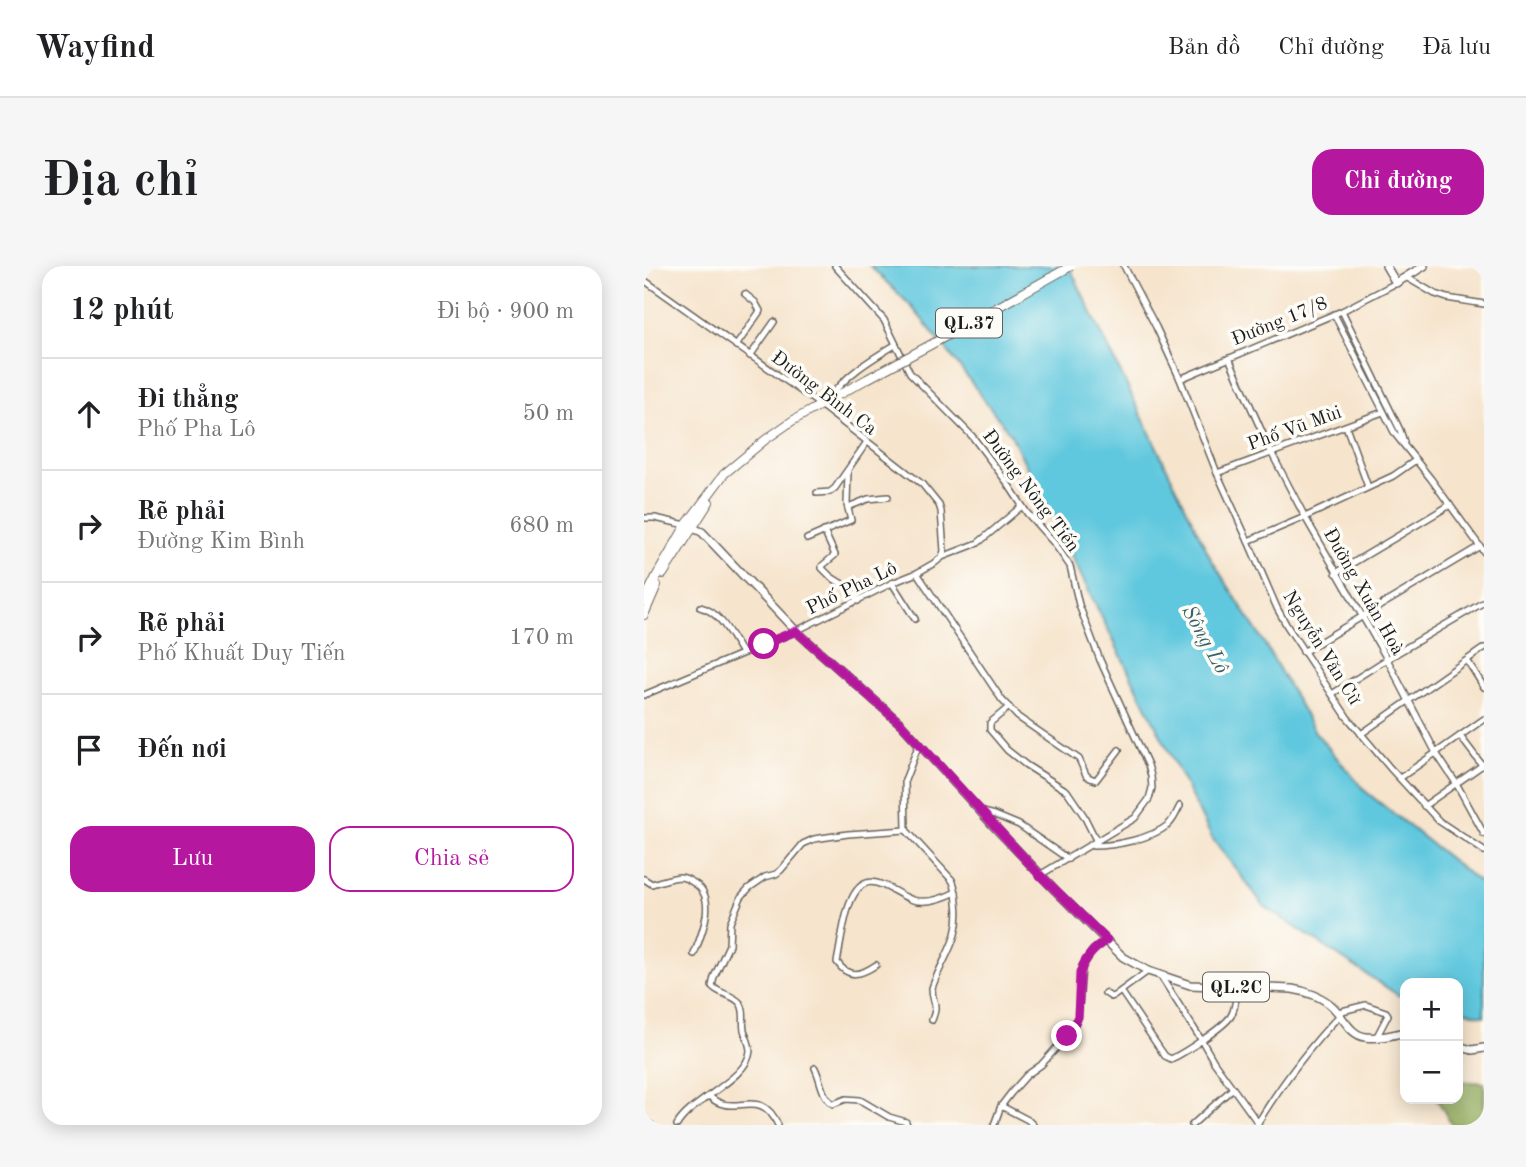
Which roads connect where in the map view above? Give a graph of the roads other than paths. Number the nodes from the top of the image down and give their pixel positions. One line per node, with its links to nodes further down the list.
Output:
1 (835, 266): 14 (street, Đường Nông Tiến)
2 (1071, 266): 19 (highway, QL.37, bridge)
3 (1124, 266): 18 (street, Nguyễn Văn Cừ)
4 (1424, 266): 6 (main road, Đường 17/8)
5 (1385, 267): 8 (main road)
6 (1406, 277): 8 (main road, Đường 17/8); 10 (street)
7 (644, 281): 15 (street, Đường Bình Ca)
8 (1396, 283): 11 (street, Đường 17/8)
9 (745, 294): 15 (street)
10 (1484, 304)
11 (1342, 311): 12 (street, Đường 17/8); 24 (street)
12 (1334, 314): 17 (street, Đường 17/8); 21 (street)
13 (774, 322): 16 (street)
14 (895, 345): 19 (street); 33 (street, Đường Nông Tiến)
15 (736, 346): 16 (street, Đường Bình Ca)
16 (750, 356): 20 (street, Đường Bình Ca)
17 (1229, 358): 18 (street, Đường 17/8); 25 (street, Đường Xuân Hoà)
18 (1180, 379): 28 (street, Nguyễn Văn Cừ)
19 (828, 400): 20 (highway, QL.37)
20 (819, 404): 23 (street, Đường Bình Ca); 37 (highway, QL.37)
21 (1383, 412): 22 (street, Phố Vũ Mùi); 24 (street)
22 (1346, 426): 25 (street, Phố Vũ Mùi); 29 (street)
23 (867, 442): 27 (street); 43 (street, Đường Bình Ca)
24 (1405, 445): 26 (street)
25 (1271, 452): 28 (street, Phố Vũ Mùi); 35 (street, Đường Xuân Hoà)
26 (1416, 460): 29 (street); 32 (street)
27 (848, 471): 30 (street); 34 (street)
28 (1217, 472): 40 (street, Nguyễn Văn Cừ)
29 (1368, 487): 35 (street)
30 (817, 493)
31 (888, 497): 34 (street)
32 (1450, 505): 41 (street); 45 (street)
33 (1022, 506): 43 (street, Phố Pha Lô); 79 (street, Đường Nông Tiến)
34 (848, 508): 38 (street)
35 (1305, 517): 40 (street); 45 (street, Đường Xuân Hoà)
36 (644, 518): 37 (street)
37 (689, 526): 47 (highway, QL.37); 51 (highway, QL.37); 54 (main road, QL.2C)
38 (824, 531): 39 (street); 48 (street)
39 (807, 539)
40 (1248, 541): 56 (street, Nguyễn Văn Cừ)
41 (1480, 546): 42 (street); 52 (street)
42 (1484, 552)
43 (942, 557): 44 (street, Phố Pha Lô)
44 (917, 573): 46 (street, Phố Pha Lô); 64 (street)
45 (1336, 573): 52 (street, Đường Xuân Hoà)
46 (892, 583): 48 (street, Phố Pha Lô); 53 (street)
47 (644, 601)
48 (858, 601): 54 (street, Phố Pha Lô)
49 (1484, 602): 58 (street)
50 (700, 607): 57 (street)
51 (644, 615)
52 (1363, 618): 56 (street); 58 (street, Đường Xuân Hoà)
53 (915, 619)
54 (796, 631): 57 (street, Phố Pha Lô); 68 (main road, QL.2C)
55 (1484, 648): 59 (street)
56 (1303, 652): 61 (street, Nguyễn Văn Cừ)
57 (742, 653): 62 (street, Phố Pha Lô)
58 (1387, 659): 61 (street); 63 (street, Đường Xuân Hoà)
59 (1467, 660): 60 (street); 63 (street)
60 (1484, 687)
61 (1332, 694): 66 (street, Nguyễn Văn Cừ)
62 (644, 695)
63 (1409, 702): 66 (street); 70 (street, Đường Xuân Hoà)
64 (1009, 707): 69 (street); 79 (street)
65 (1484, 719): 67 (street)
66 (1361, 734): 72 (street, Nguyễn Văn Cừ)
67 (1460, 736): 70 (street); 71 (street)
68 (919, 744): 76 (main road, QL.2C); 77 (street)
69 (1119, 750)
70 (1436, 753): 72 (street); 73 (street, Đường Xuân Hoà)
71 (1483, 764): 73 (street)
72 (1400, 778): 75 (street, Nguyễn Văn Cừ)
73 (1456, 783): 75 (street); 78 (street, Đường Xuân Hoà)
74 (1180, 806): 80 (street)
75 (1424, 806): 81 (street, Nguyễn Văn Cừ)
76 (992, 819): 82 (street); 83 (main road, QL.2C)
77 (906, 830): 85 (street); 105 (street)
78 (1484, 834)
79 (1097, 842): 80 (street, Đường Nông Tiến)
80 (1090, 846): 82 (street, Đường Nông Tiến)
81 (1484, 851)
82 (1068, 859): 83 (street, Đường Nông Tiến)
83 (1040, 875): 86 (main road, QL.2C)
84 (644, 878): 87 (street)
85 (956, 892): 88 (street); 97 (street)
86 (1107, 940): 89 (main road, QL.2C); 106 (street)
87 (694, 954)
88 (876, 965)
89 (1148, 971): 90 (main road, QL.2C); 93 (street)
90 (1160, 975): 91 (main road, QL.2C); 95 (street)
91 (1180, 981): 92 (main road, QL.2C); 95 (street)
92 (1237, 987): 96 (main road, QL.2C); 100 (street)
93 (1121, 991): 94 (street); 100 (street)
94 (1105, 993)
95 (1173, 998): 100 (street)
96 (1339, 1014): 99 (main road, QL.2C); 99 (street); 108 (street)
97 (932, 1020)
98 (1400, 1033): 99 (main road)
99 (1376, 1038)
100 (1202, 1041): 104 (street)
101 (1463, 1047): 102 (main road)
102 (1484, 1048)
103 (815, 1068): 112 (street)
104 (1232, 1089): 108 (street); 115 (street)
105 (709, 1096): 110 (street); 111 (street)
106 (1001, 1106): 113 (street); 114 (street)
107 (644, 1122): 109 (street)
108 (1257, 1124)
109 (651, 1125)
110 (677, 1125)
111 (778, 1125)
112 (907, 1125)
113 (993, 1125)
114 (1033, 1125)
115 (1192, 1125)

